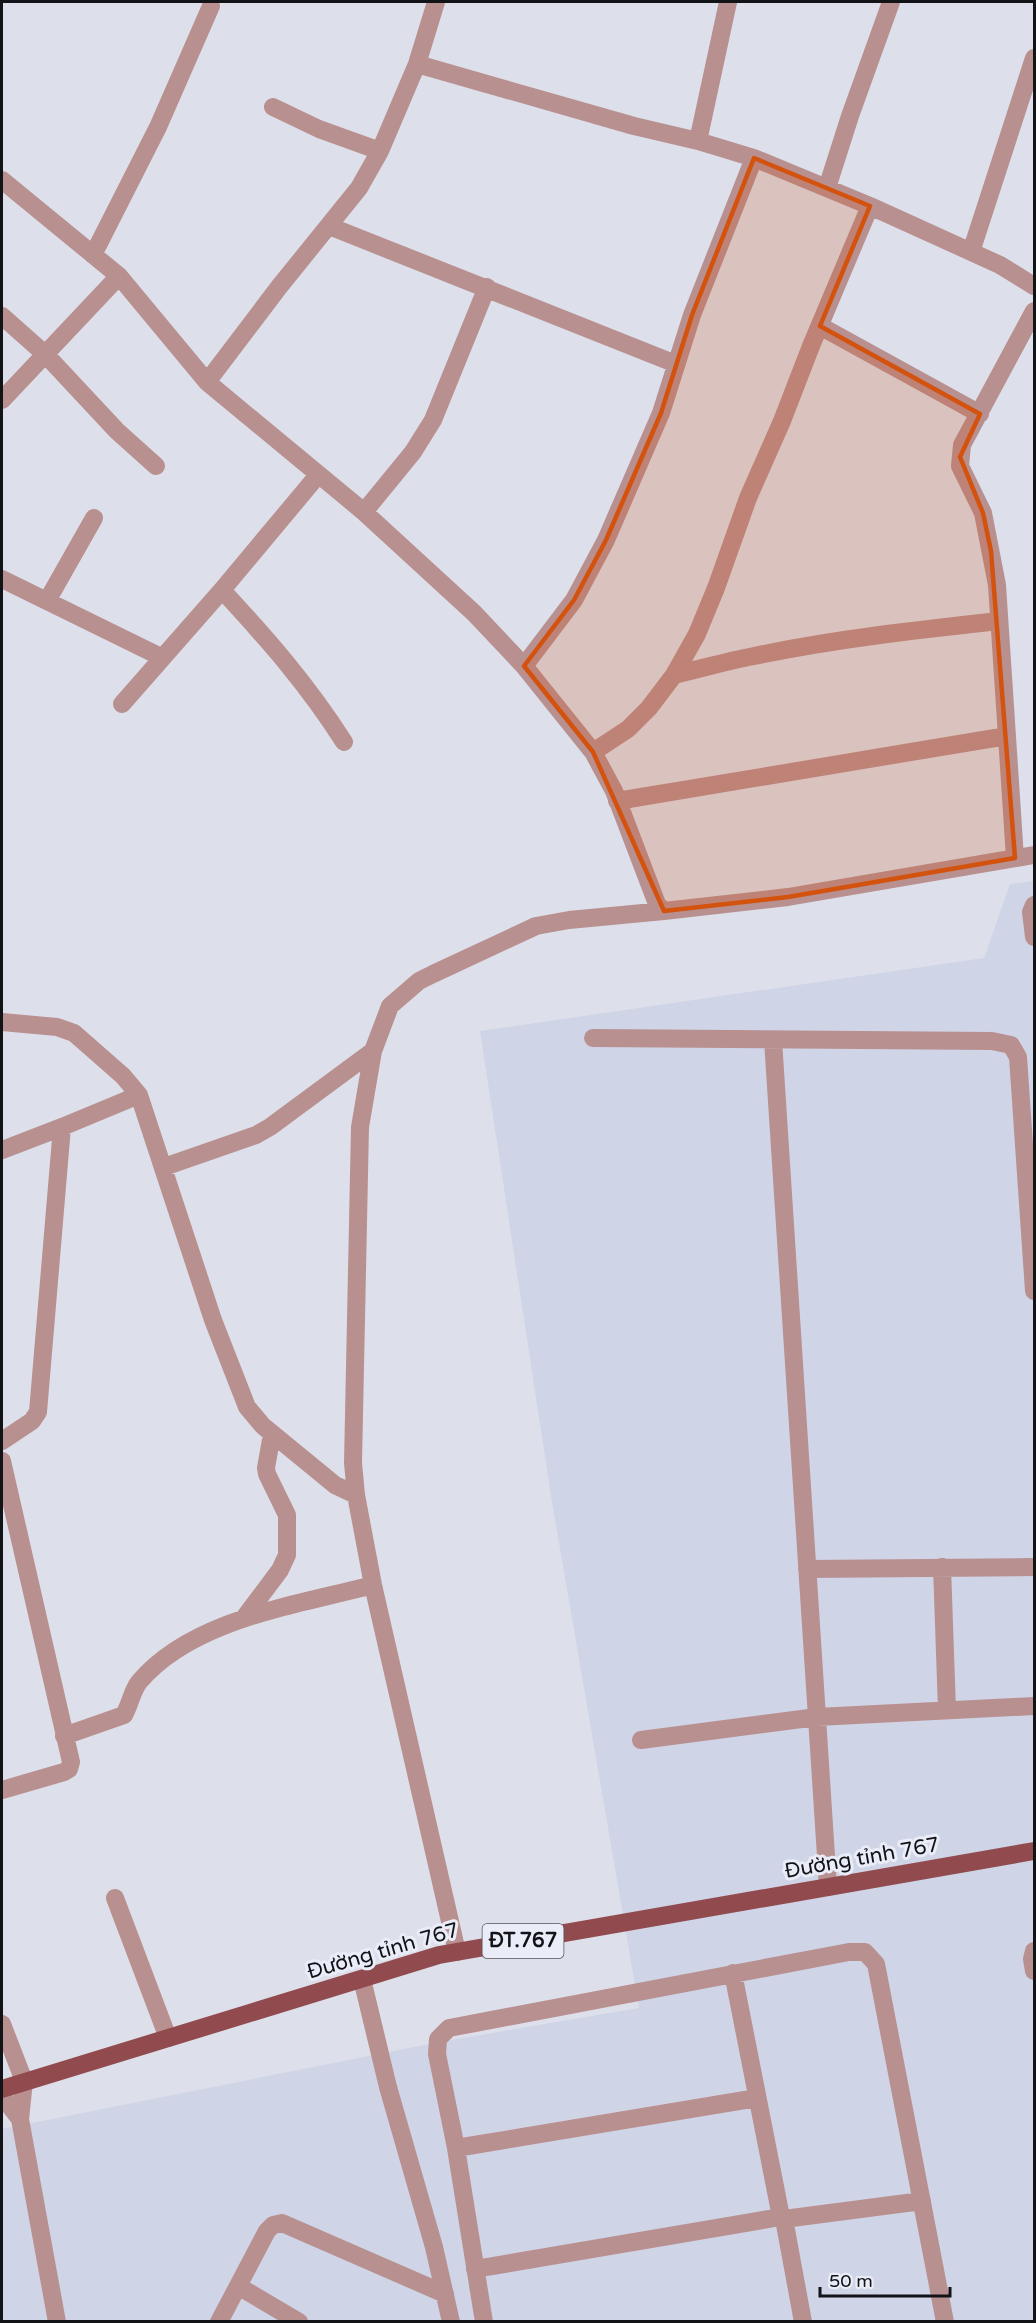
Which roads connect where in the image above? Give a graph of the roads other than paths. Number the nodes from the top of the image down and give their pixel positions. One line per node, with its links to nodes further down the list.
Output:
1 (436, 2): 6 (street)
2 (728, 2): 8 (street)
3 (891, 2): 12 (street)
4 (211, 6): 16 (street)
5 (1035, 58): 15 (street)
6 (417, 64): 8 (street); 9 (street)
7 (273, 107): 9 (street)
8 (698, 141): 10 (street)
9 (380, 151): 14 (street)
10 (754, 158): 12 (street); 24 (street)
11 (2, 180): 16 (street)
12 (827, 188): 13 (street)
13 (870, 206): 15 (street); 22 (street)
14 (329, 226): 19 (street); 25 (street)
15 (971, 252): 18 (street)
16 (93, 255): 17 (street)
17 (119, 276): 23 (street); 25 (street)
18 (1035, 286)
19 (487, 287): 24 (street); 30 (street)
20 (1035, 311): 27 (street)
21 (2, 316): 23 (street)
22 (820, 326): 27 (street); 38 (street)
23 (46, 355): 26 (street); 28 (street)
24 (676, 364): 37 (street)
25 (207, 382): 29 (street)
26 (2, 400)
27 (980, 414): 35 (street)
28 (156, 466)
29 (318, 475): 30 (street); 33 (street)
30 (364, 512): 37 (street)
31 (94, 518): 34 (street)
32 (2, 579): 34 (street)
33 (222, 590): 36 (street); 41 (street)
34 (47, 601): 36 (street)
35 (999, 621): 38 (street); 40 (street)
36 (161, 657): 39 (street)
37 (524, 666): 42 (street)
38 (674, 675): 42 (street)
39 (122, 704)
40 (1007, 736): 43 (street); 45 (street)
41 (344, 742)
42 (593, 752): 43 (street)
43 (617, 801): 47 (street)
44 (1035, 855): 45 (street)
45 (1015, 858): 47 (street)
46 (1035, 905): 48 (street)
47 (664, 911): 52 (street)
48 (1035, 937)
49 (2, 1022): 53 (street)
50 (593, 1038): 51 (street)
51 (773, 1040): 57 (street); 64 (street)
52 (373, 1051): 56 (street); 61 (street)
53 (139, 1095): 54 (street); 56 (street)
54 (62, 1127): 55 (street); 59 (street)
55 (2, 1150)
56 (164, 1167): 58 (street)
57 (1035, 1291)
58 (272, 1434): 61 (street); 66 (street)
59 (2, 1441)
60 (2, 1461): 70 (street)
61 (356, 1495): 65 (street)
62 (942, 1567): 63 (street); 64 (street); 68 (street)
63 (1035, 1567)
64 (807, 1569): 69 (street)
65 (374, 1584): 66 (street); 77 (street)
66 (244, 1618): 70 (street)
67 (1035, 1706): 68 (street)
68 (947, 1710): 69 (street)
69 (817, 1717): 71 (street); 74 (street)
70 (64, 1736): 72 (street)
71 (640, 1740)
72 (2, 1790)
73 (1035, 1851): 74 (main road, Đường tỉnh 767 / ĐT.767)
74 (828, 1887): 77 (main road, Đường tỉnh 767 / ĐT.767)
75 (115, 1898): 82 (street)
76 (1035, 1951): 78 (street)
77 (457, 1952): 80 (main road, Đường tỉnh 767 / ĐT.767)
78 (1035, 1971)
79 (733, 1972): 86 (street); 88 (street); 89 (street)
80 (362, 1979): 82 (main road, Đường tỉnh 767 / ĐT.767); 93 (street)
81 (2, 2025): 83 (street)
82 (168, 2038): 83 (main road, Đường tỉnh 767 / ĐT.767)
83 (24, 2081): 84 (main road, Đường tỉnh 767 / ĐT.767); 87 (street)
84 (2, 2089)
85 (2, 2096): 87 (street)
86 (757, 2098): 88 (street); 90 (street)
87 (20, 2119): 94 (street)
88 (456, 2148): 91 (street)
89 (922, 2201): 90 (street); 100 (street)
90 (782, 2218): 91 (street); 99 (street)
91 (475, 2269): 98 (street)
92 (238, 2286): 93 (street); 95 (street); 96 (street)
93 (445, 2294): 97 (street)
94 (57, 2322)
95 (219, 2322)
96 (299, 2322)
97 (451, 2322)
98 (484, 2322)
99 (803, 2322)
100 (945, 2322)

